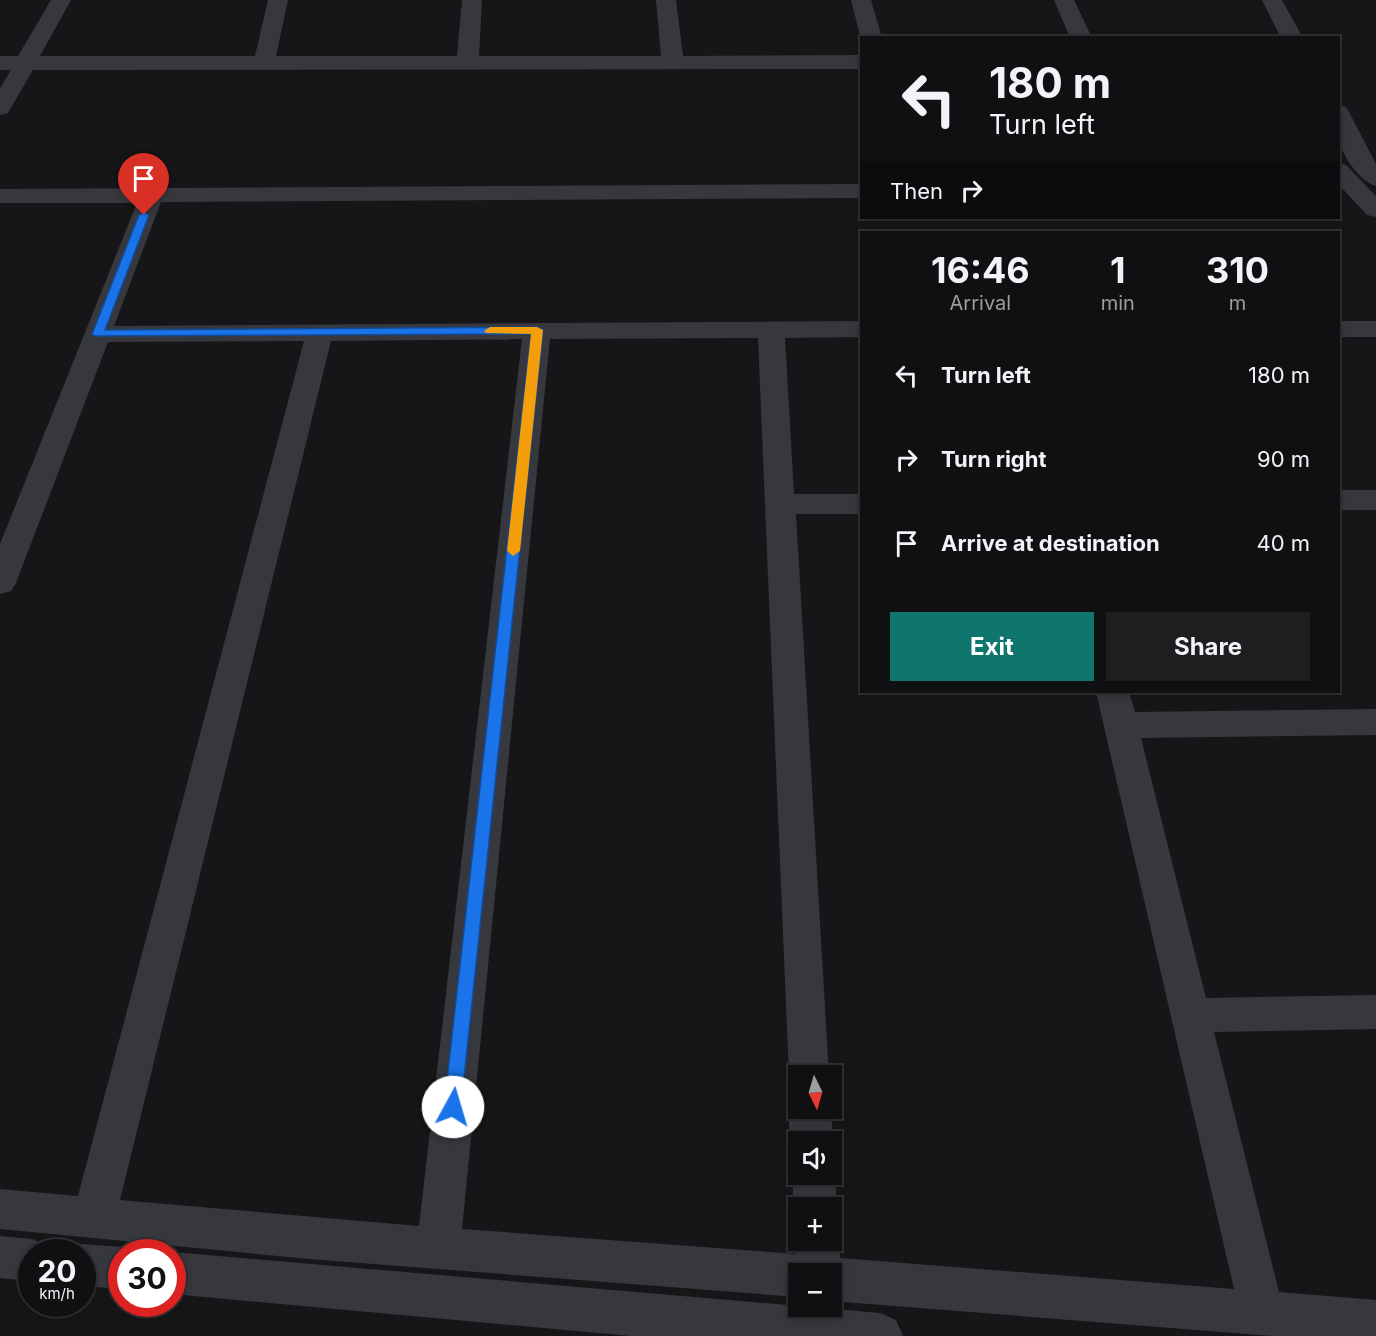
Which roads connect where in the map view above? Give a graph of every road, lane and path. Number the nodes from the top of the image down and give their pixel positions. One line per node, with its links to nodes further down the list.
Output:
1 (61, 0): 17 (street)
2 (278, 0): 16 (street)
3 (472, 0): 13 (street)
4 (666, 0): 14 (street)
5 (861, 0): 8 (street)
6 (1065, 0): 9 (street)
7 (1272, 0): 10 (street)
8 (871, 36)
9 (1080, 36)
10 (1291, 36)
11 (12, 39): 12 (street)
12 (0, 62): 17 (street)
13 (468, 62): 14 (street); 16 (street)
14 (673, 62): 15 (street)
15 (860, 62)
16 (264, 63): 17 (street)
17 (25, 64): 18 (street)
18 (0, 108)
19 (1340, 116): 22 (street)
20 (860, 174): 21 (street)
21 (0, 177)
22 (1355, 181): 26 (street)
23 (860, 191): 24 (street)
24 (152, 195): 25 (street); 33 (street)
25 (0, 196)
26 (1376, 210)
27 (1340, 328): 28 (street)
28 (1376, 328)
29 (771, 329): 30 (street); 31 (street); 36 (street)
30 (860, 329)
31 (537, 330): 32 (street); 46 (street)
32 (320, 332): 33 (street); 45 (street)
33 (98, 334): 38 (street)
34 (1340, 500): 35 (street)
35 (1376, 500)
36 (781, 504): 37 (street); 43 (street)
37 (860, 504)
38 (0, 583)
39 (1117, 708): 40 (street); 42 (street)
40 (1376, 722)
41 (1376, 1012): 42 (street)
42 (1191, 1016): 52 (street)
43 (808, 1065)
44 (0, 1209): 45 (street)
45 (94, 1218): 46 (street)
46 (438, 1248): 50 (street)
47 (0, 1257): 48 (street)
48 (18, 1259)
49 (186, 1274): 54 (street)
50 (788, 1275)
51 (842, 1280): 52 (street)
52 (1263, 1313): 53 (street)
53 (1376, 1322)
54 (880, 1336)

